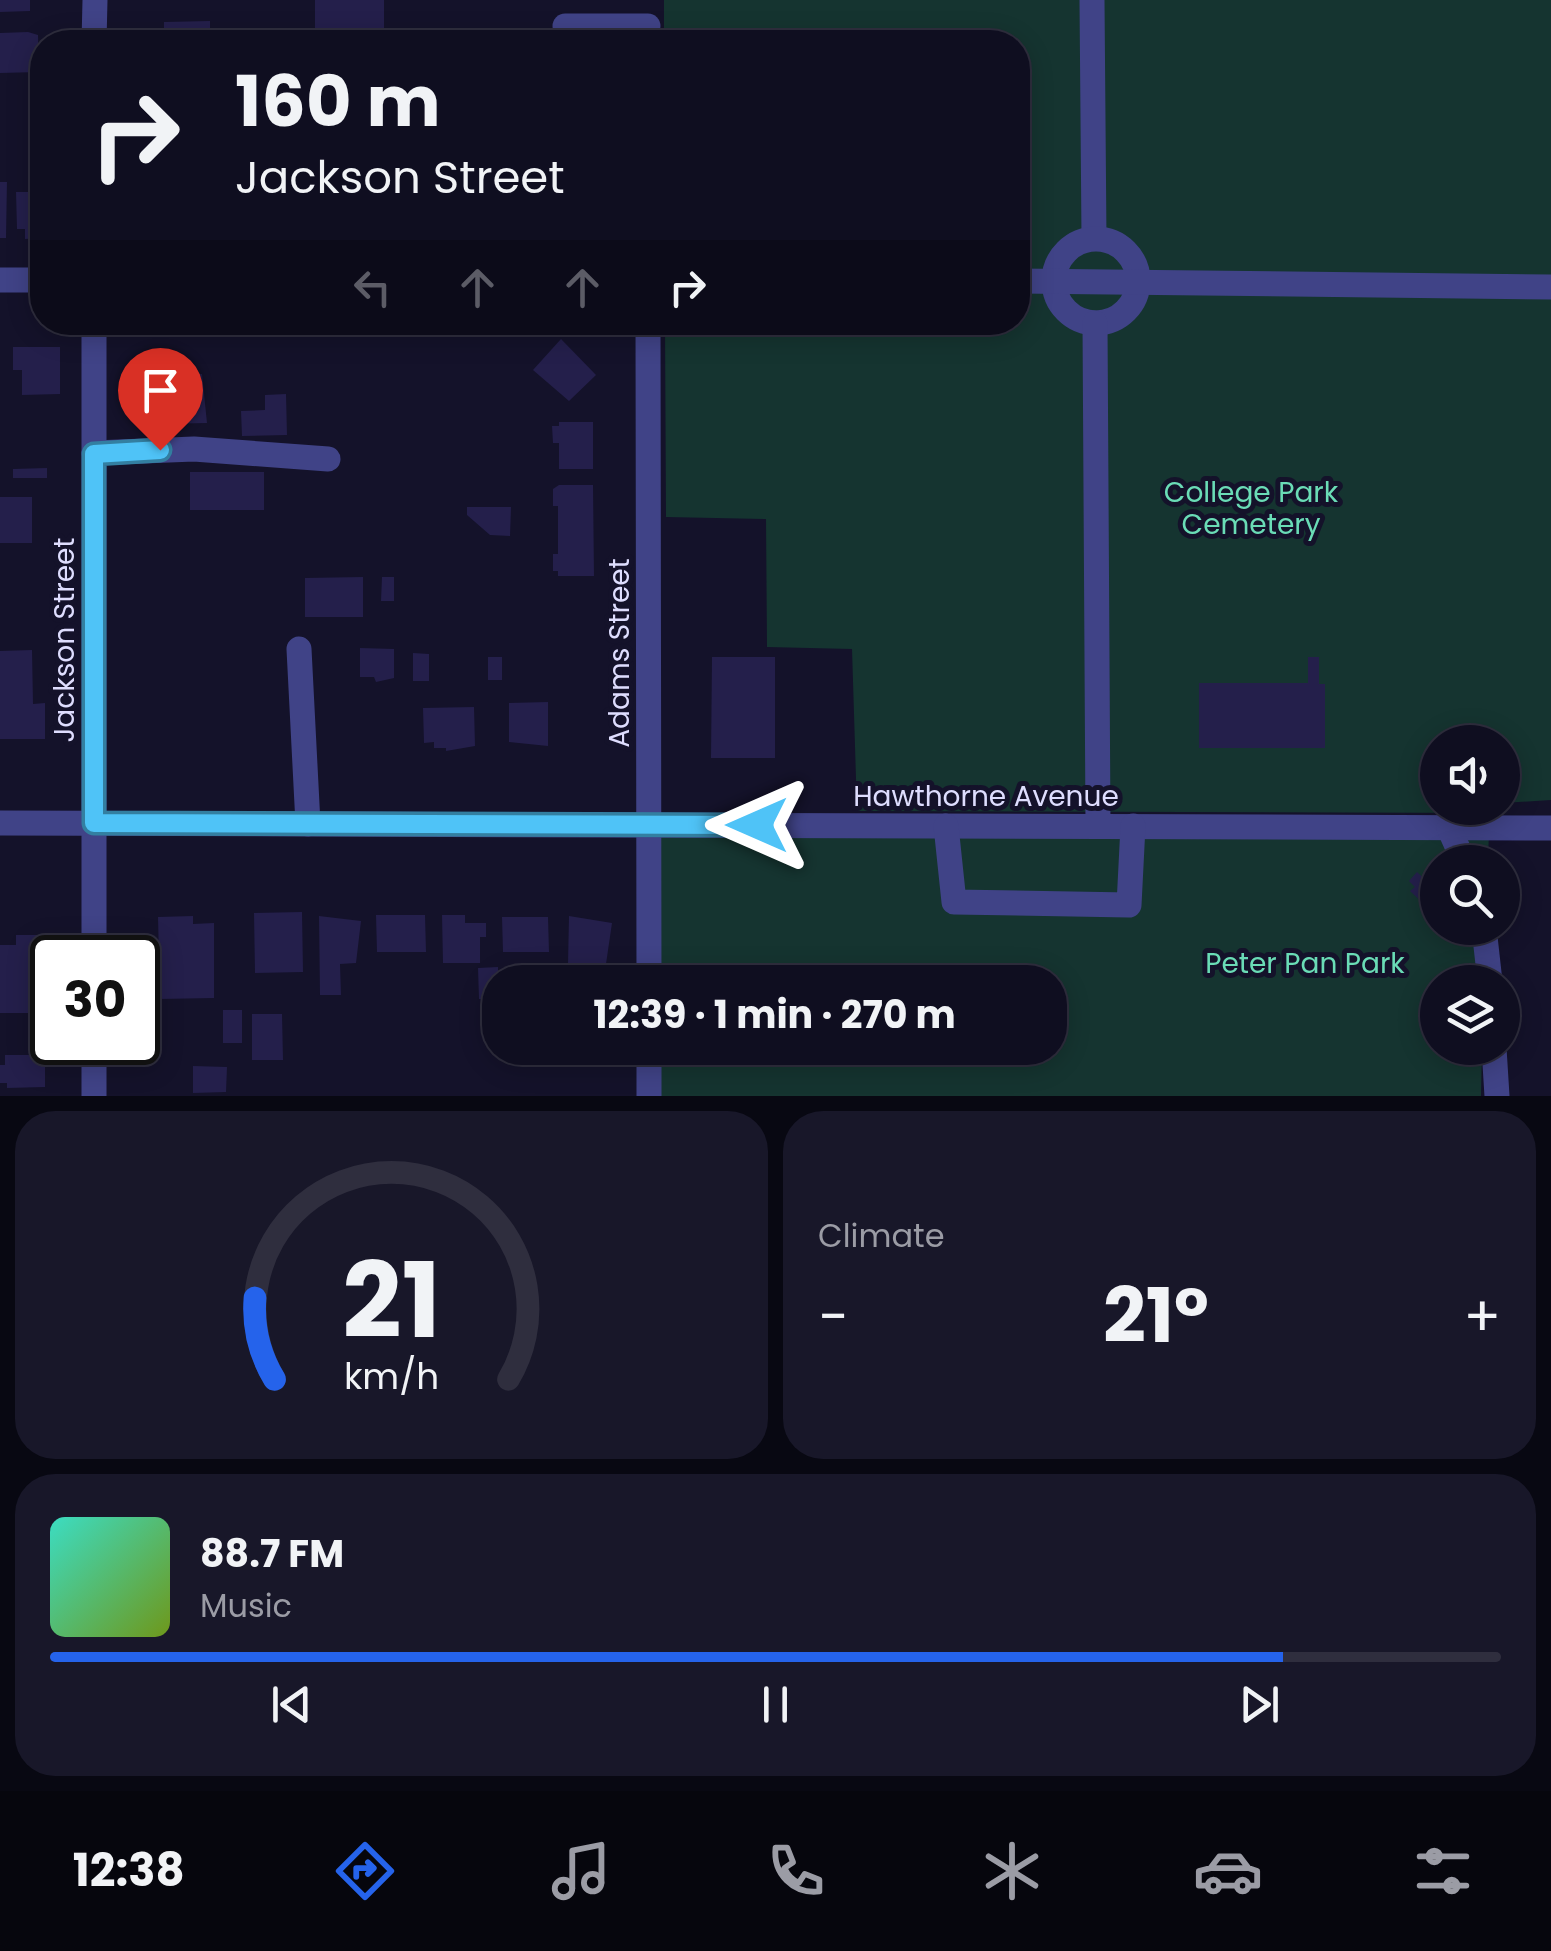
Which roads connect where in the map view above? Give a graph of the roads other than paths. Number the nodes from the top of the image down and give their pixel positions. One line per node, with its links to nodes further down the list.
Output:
1 (94, 0): 5 (street)
2 (1092, 0): 6 (street)
3 (648, 23): 4 (street)
4 (565, 26)
5 (94, 30)
6 (1094, 238): 10 (street); 11 (street)
7 (0, 280): 8 (street)
8 (30, 280)
9 (1030, 281): 10 (street)
10 (1053, 282): 11 (street); 13 (street)
11 (1138, 282): 12 (street); 13 (street)
12 (1551, 287)
13 (1094, 323): 24 (street)
14 (94, 335): 16 (street, Jackson Street)
15 (648, 335): 22 (street, Adams Street)
16 (94, 454): 17 (street); 20 (street, Jackson Street)
17 (328, 458)
18 (299, 649): 21 (street)
19 (0, 823): 20 (street, Hawthorne Avenue)
20 (94, 823): 21 (street, Hawthorne Avenue); 29 (street, Jackson Street)
21 (308, 824): 22 (street, Hawthorne Avenue)
22 (649, 824): 23 (street, Hawthorne Avenue); 30 (street, Adams Street)
23 (946, 826): 24 (street, Hawthorne Avenue); 25 (street)
24 (1098, 826): 25 (street, Hawthorne Avenue)
25 (1133, 826): 26 (street, Hawthorne Avenue)
26 (1450, 828): 27 (street, Hawthorne Avenue); 28 (street)
27 (1551, 828)
28 (1457, 845)
29 (94, 935)
30 (649, 965)
31 (94, 1065): 34 (street)
32 (649, 1065): 35 (street)
33 (1495, 1065): 36 (street)
34 (94, 1096)
35 (649, 1096)
36 (1497, 1096)

